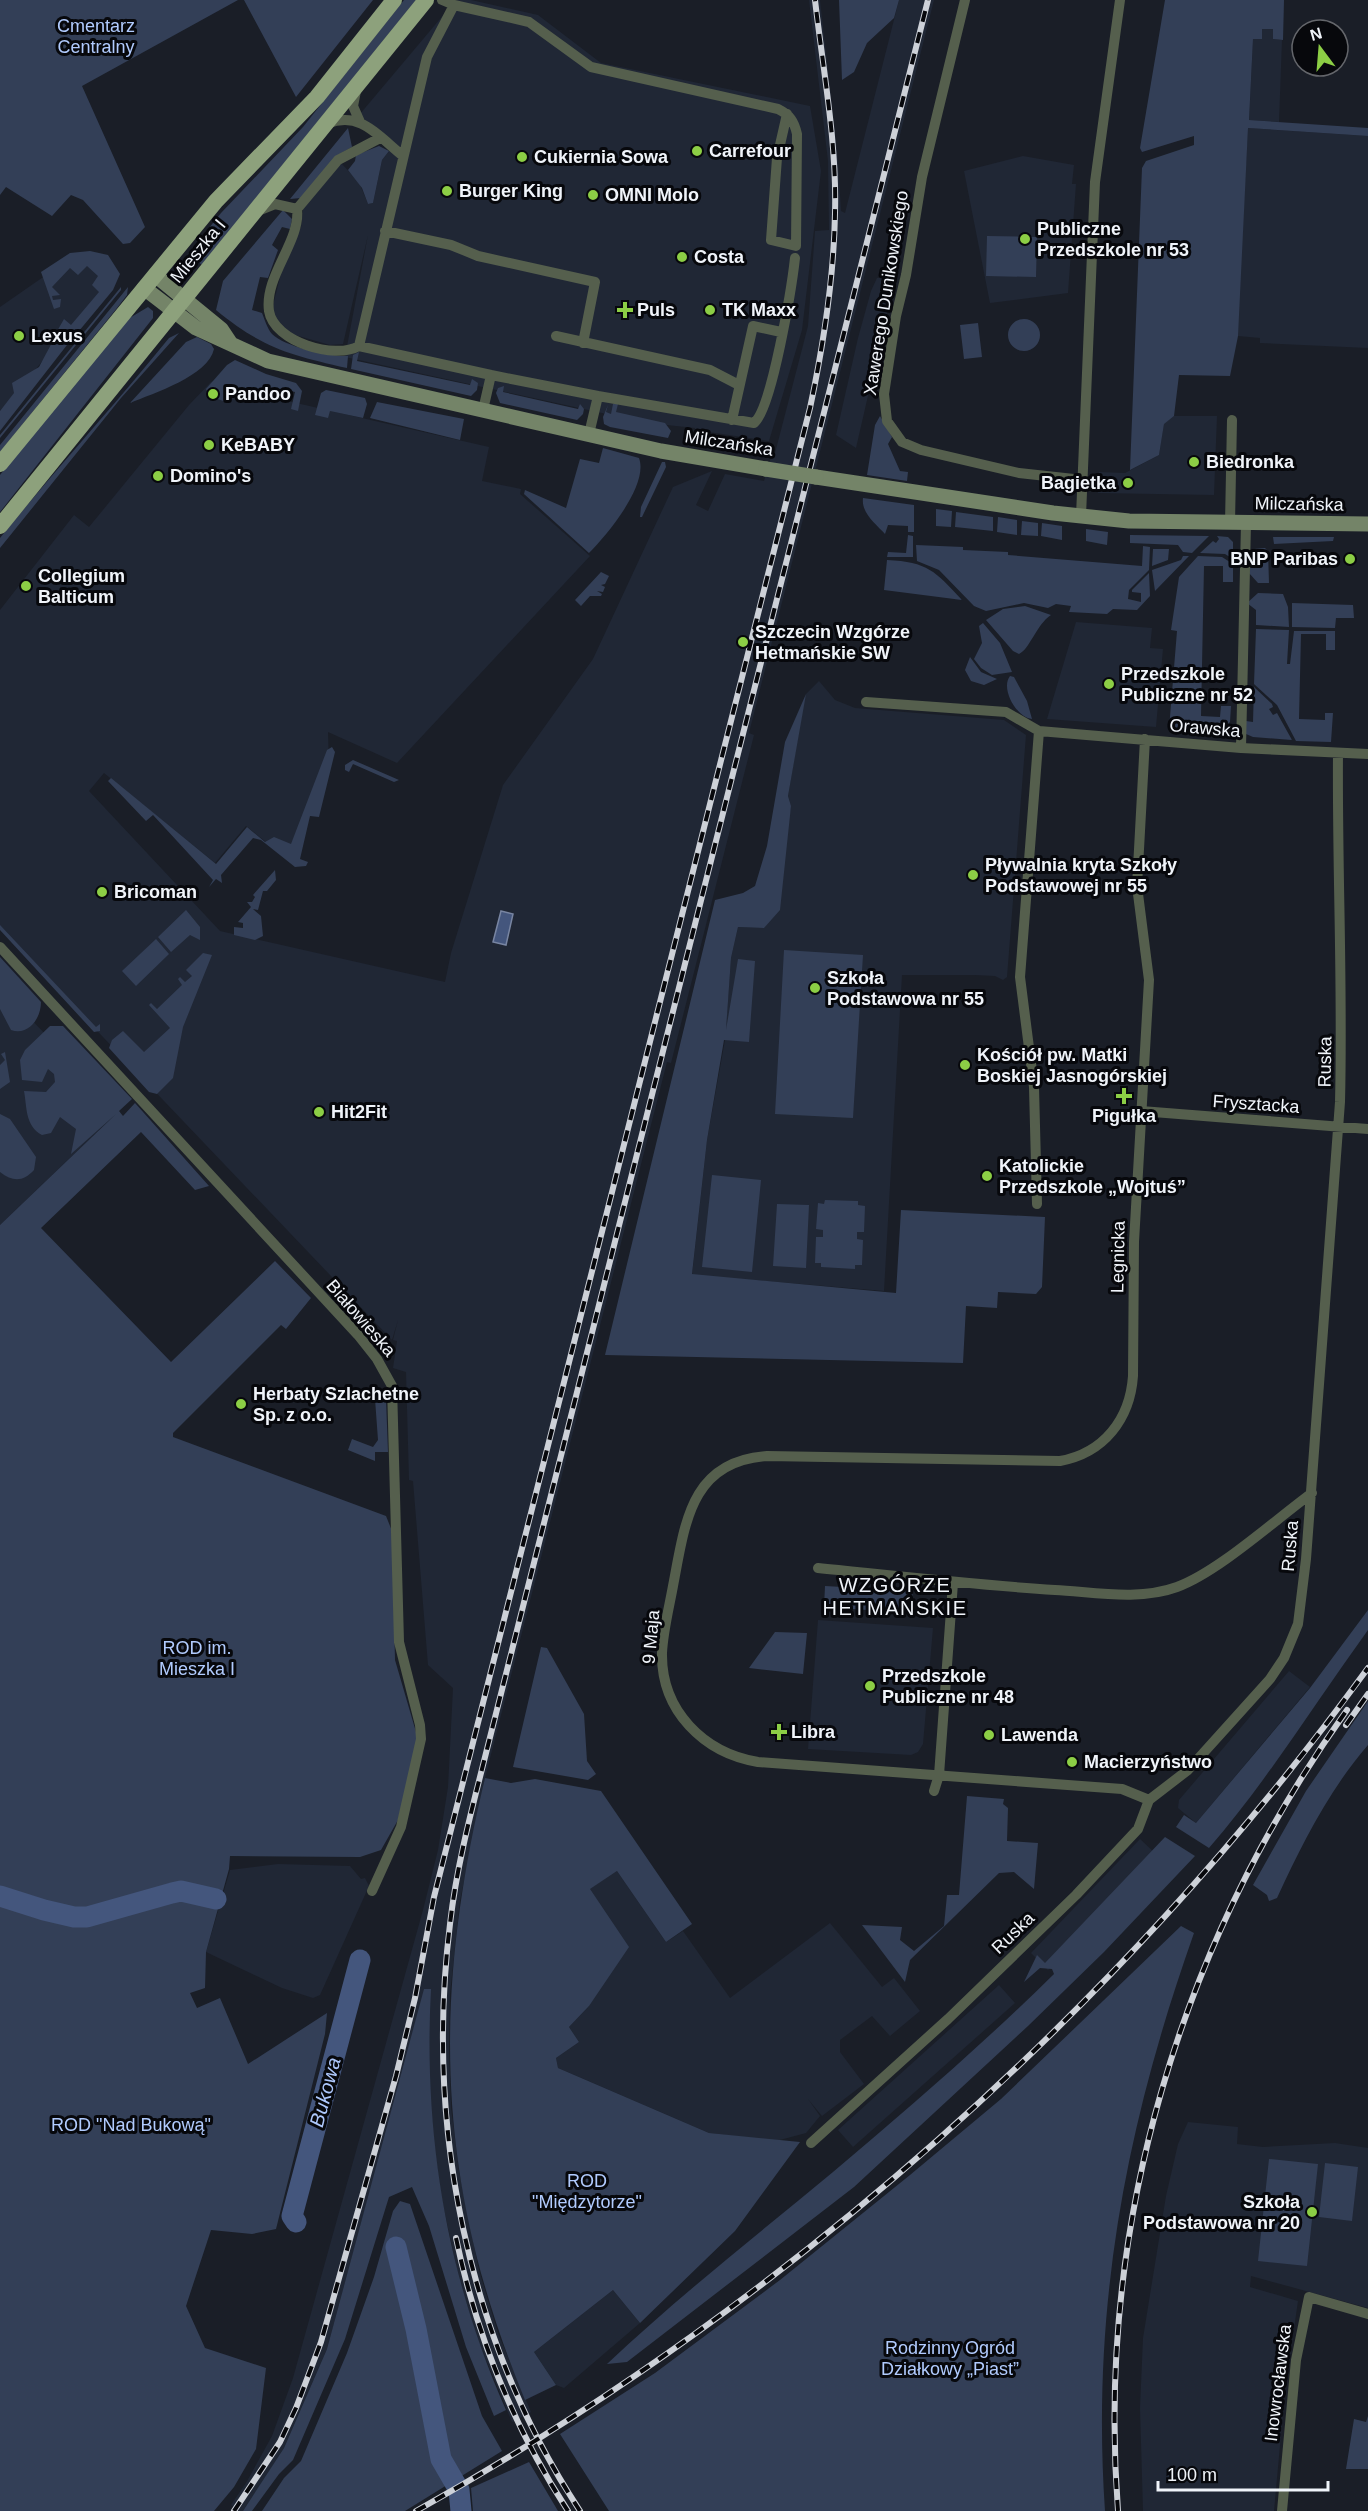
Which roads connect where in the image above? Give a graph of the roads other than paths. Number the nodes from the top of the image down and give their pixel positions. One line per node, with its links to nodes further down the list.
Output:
1 (394, 0): 17 (main road, Mieszka I)
2 (426, 0): 7 (main road, Mieszka I)
3 (442, 0): 6 (street)
4 (965, 0): 32 (street, Xawerego Dunikowskiego)
5 (1120, 0): 32 (street)
6 (454, 5): 8 (street); 12 (street)
7 (360, 83): 9 (street); 10 (main road, Mieszka I)
8 (787, 114): 8 (street)
9 (360, 122): 10 (street); 11 (street)
10 (327, 124): 14 (main road, Mieszka I)
11 (381, 138): 12 (street); 13 (street)
12 (403, 156): 15 (street)
13 (297, 209): 14 (street); 23 (street)
14 (255, 213): 19 (main road, Mieszka I)
15 (385, 231): 22 (street); 23 (street)
16 (795, 258): 20 (street)
17 (155, 275): 18 (main road, Mieszka I); 19 (street, Milczańska)
18 (144, 288): 19 (street, Milczańska); 31 (main road, Mieszka I)
19 (179, 305): 27 (street, Milczańska); 37 (main road, Mieszka I)
20 (781, 332): 25 (street); 28 (street)
21 (556, 336): 22 (street)
22 (583, 343): 25 (street)
23 (359, 346): 24 (street)
24 (491, 375): 26 (street); 27 (street)
25 (740, 385): 28 (street)
26 (598, 396): 28 (street); 30 (street)
27 (483, 410): 30 (street, Milczańska)
28 (732, 420)
29 (1232, 420): 34 (street, Milczańska)
30 (589, 434): 33 (street, Milczańska, bridge)
31 (0, 464)
32 (1083, 480): 33 (street)
33 (1081, 516): 34 (street, Milczańska)
34 (1230, 523): 35 (street, Milczańska)
35 (1246, 523): 36 (street, Milczańska); 41 (street)
36 (1368, 524)
37 (0, 526)
38 (866, 702): 39 (street, Orawska)
39 (1039, 731): 40 (street, Orawska); 48 (street)
40 (1145, 739): 41 (street, Orawska); 45 (street, Legnicka)
41 (1241, 748): 42 (street, Orawska)
42 (1338, 753): 43 (street, Orawska); 46 (street, Ruska)
43 (1368, 754)
44 (0, 948): 56 (street, Białowieska)
45 (1141, 1111): 46 (street, Frysztacka); 49 (street, Legnicka)
46 (1339, 1127): 47 (street, Frysztacka); 50 (street, Ruska)
47 (1368, 1129)
48 (1037, 1204)
49 (1069, 1459): 53 (street, 9 Maja)
50 (1312, 1493): 52 (street); 55 (street, Ruska)
51 (818, 1568): 52 (street)
52 (953, 1584): 53 (street)
53 (939, 1775): 54 (street); 55 (street, 9 Maja)
54 (934, 1791)
55 (1149, 1800): 57 (street, Ruska)
56 (372, 1892)
57 (811, 2143)
58 (1368, 2314): 59 (street, Inowrocławska)
59 (1282, 2511)

